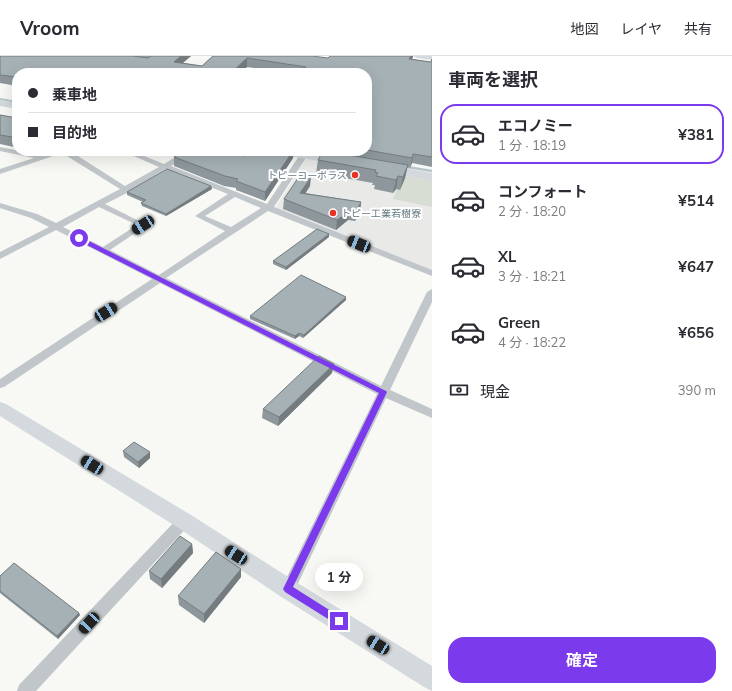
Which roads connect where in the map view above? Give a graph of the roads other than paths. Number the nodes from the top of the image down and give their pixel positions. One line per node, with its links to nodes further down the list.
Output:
1 (417, 56): 2 (street)
2 (432, 58)
3 (0, 103): 4 (main road)
4 (12, 105)
5 (0, 149): 6 (street)
6 (12, 151)
7 (37, 156): 14 (street)
8 (45, 156): 14 (street)
9 (73, 156): 20 (street)
10 (138, 156): 17 (street)
11 (182, 156): 17 (street)
12 (303, 156): 24 (street)
13 (310, 156): 15 (main road)
14 (42, 157): 18 (street)
15 (357, 164)
16 (372, 166): 19 (main road)
17 (166, 167): 20 (street); 21 (street)
18 (0, 172)
19 (432, 177)
20 (126, 190): 22 (street)
21 (234, 194): 24 (street); 26 (street)
22 (98, 204): 25 (street); 27 (street)
23 (0, 205): 25 (street)
24 (267, 207): 26 (street); 29 (street)
25 (55, 226): 27 (street); 28 (street)
26 (232, 230): 30 (street)
27 (102, 251): 30 (street)
28 (0, 256)
29 (432, 273)
30 (159, 279): 32 (street); 33 (street)
31 (432, 292): 33 (street)
32 (0, 384)
33 (383, 392): 35 (street); 37 (street)
34 (0, 409): 36 (street)
35 (432, 414)
36 (184, 521): 37 (street); 39 (street)
37 (288, 589): 38 (street)
38 (432, 679)
39 (25, 691)

